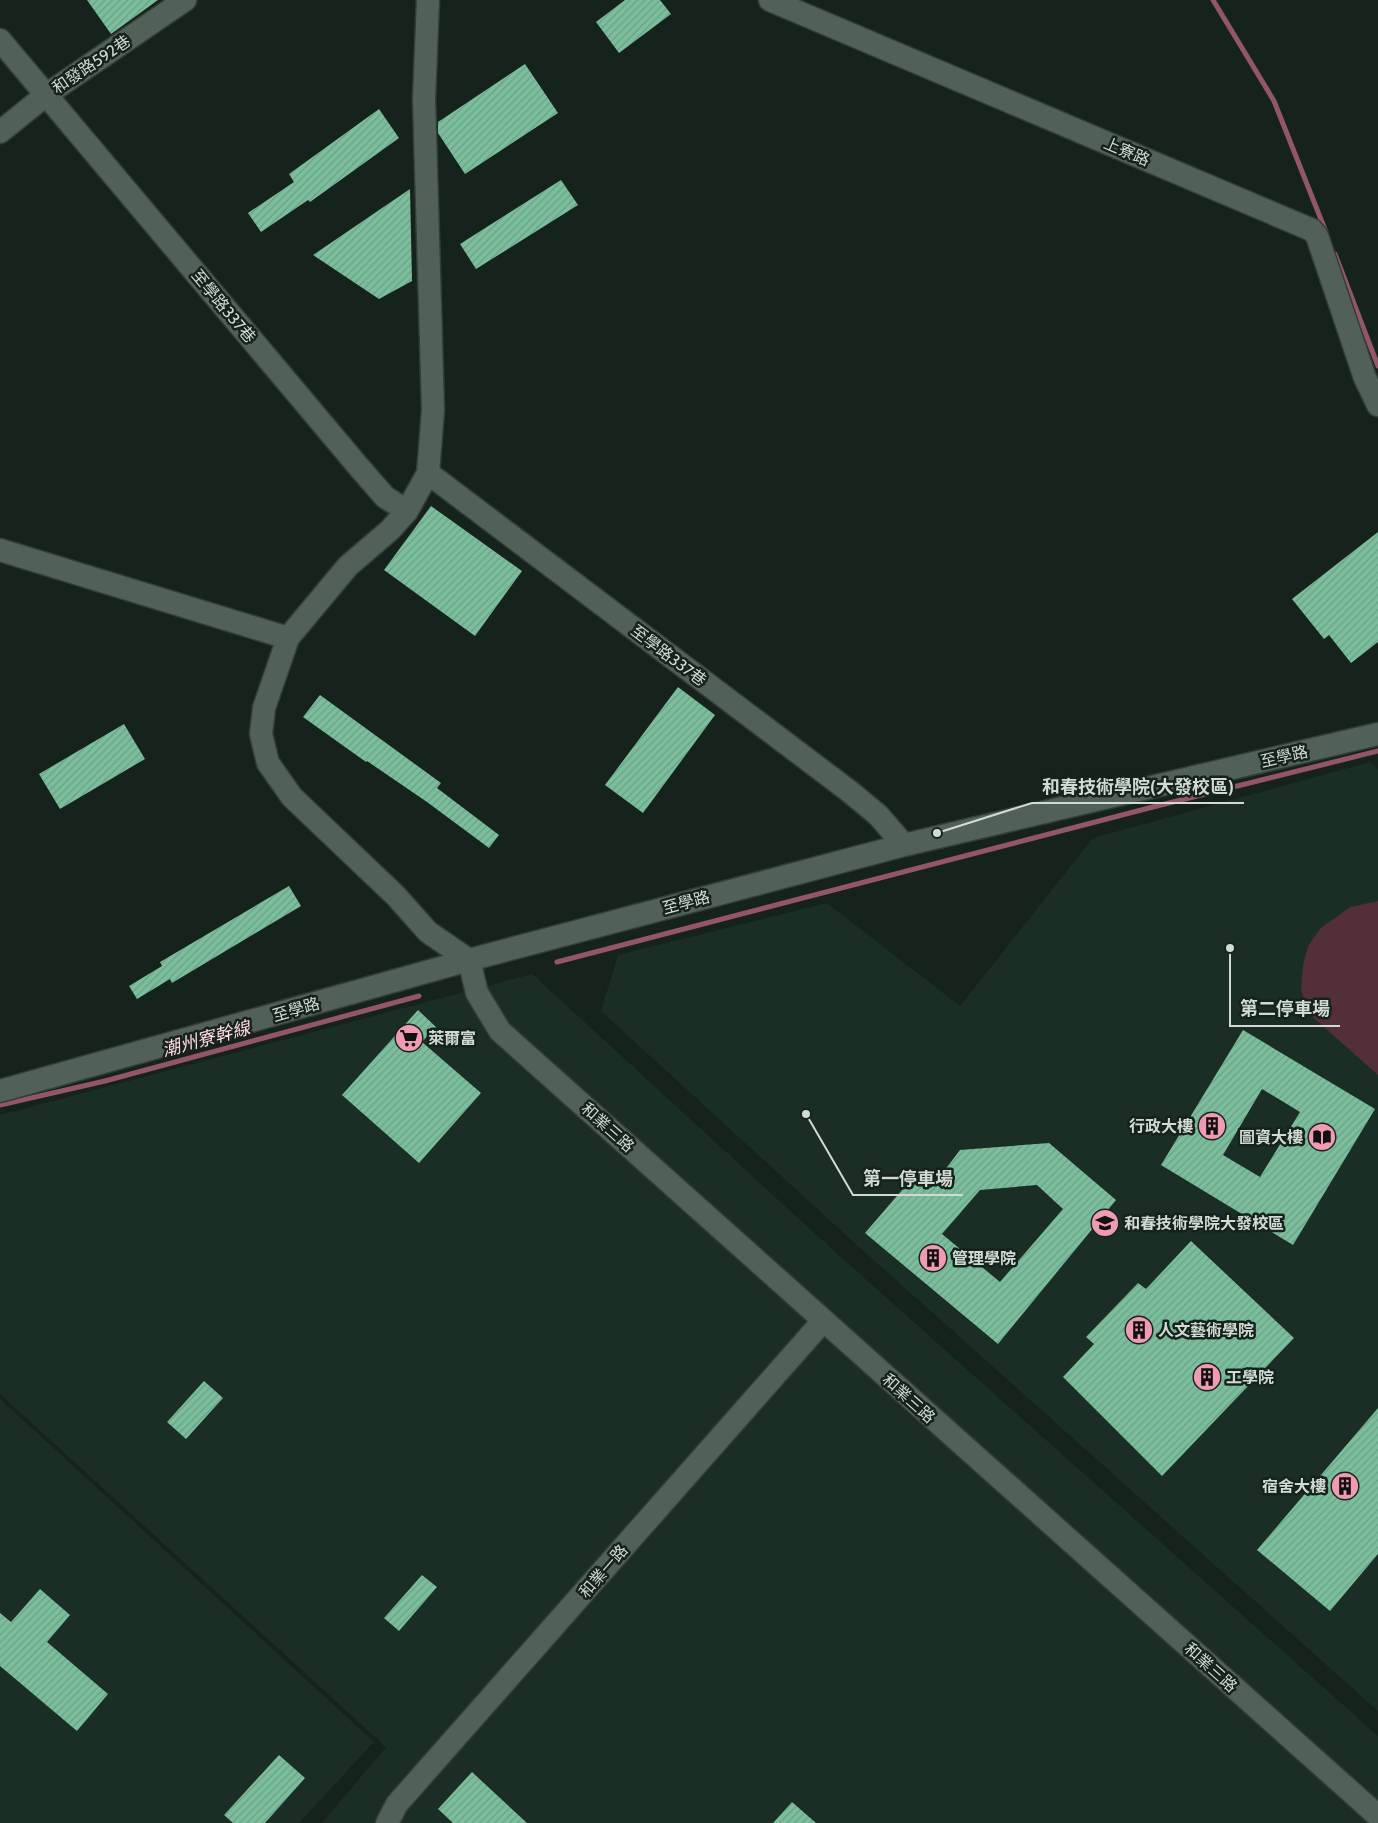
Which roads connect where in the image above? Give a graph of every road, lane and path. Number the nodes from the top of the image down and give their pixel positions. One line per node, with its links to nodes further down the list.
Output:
1 (185, 0): 5 (street, 和發路592巷)
2 (428, 0): 8 (street)
3 (770, 0): 7 (street, 上寮路)
4 (0, 40): 5 (street)
5 (46, 95): 6 (street, 和發路592巷); 9 (street, 至學路337巷)
6 (0, 132)
7 (1378, 405)
8 (428, 473): 9 (street); 13 (street, 至學路337巷)
9 (407, 511): 11 (street)
10 (0, 550): 11 (street)
11 (288, 638): 14 (street)
12 (1378, 734): 13 (street, 至學路)
13 (904, 845): 14 (street, 至學路)
14 (469, 960): 15 (street, 至學路); 16 (street, 和業三路)
15 (0, 1092)
16 (823, 1321): 17 (street, 和業三路); 18 (street, 和業一路)
17 (1378, 1816)
18 (387, 1823)

